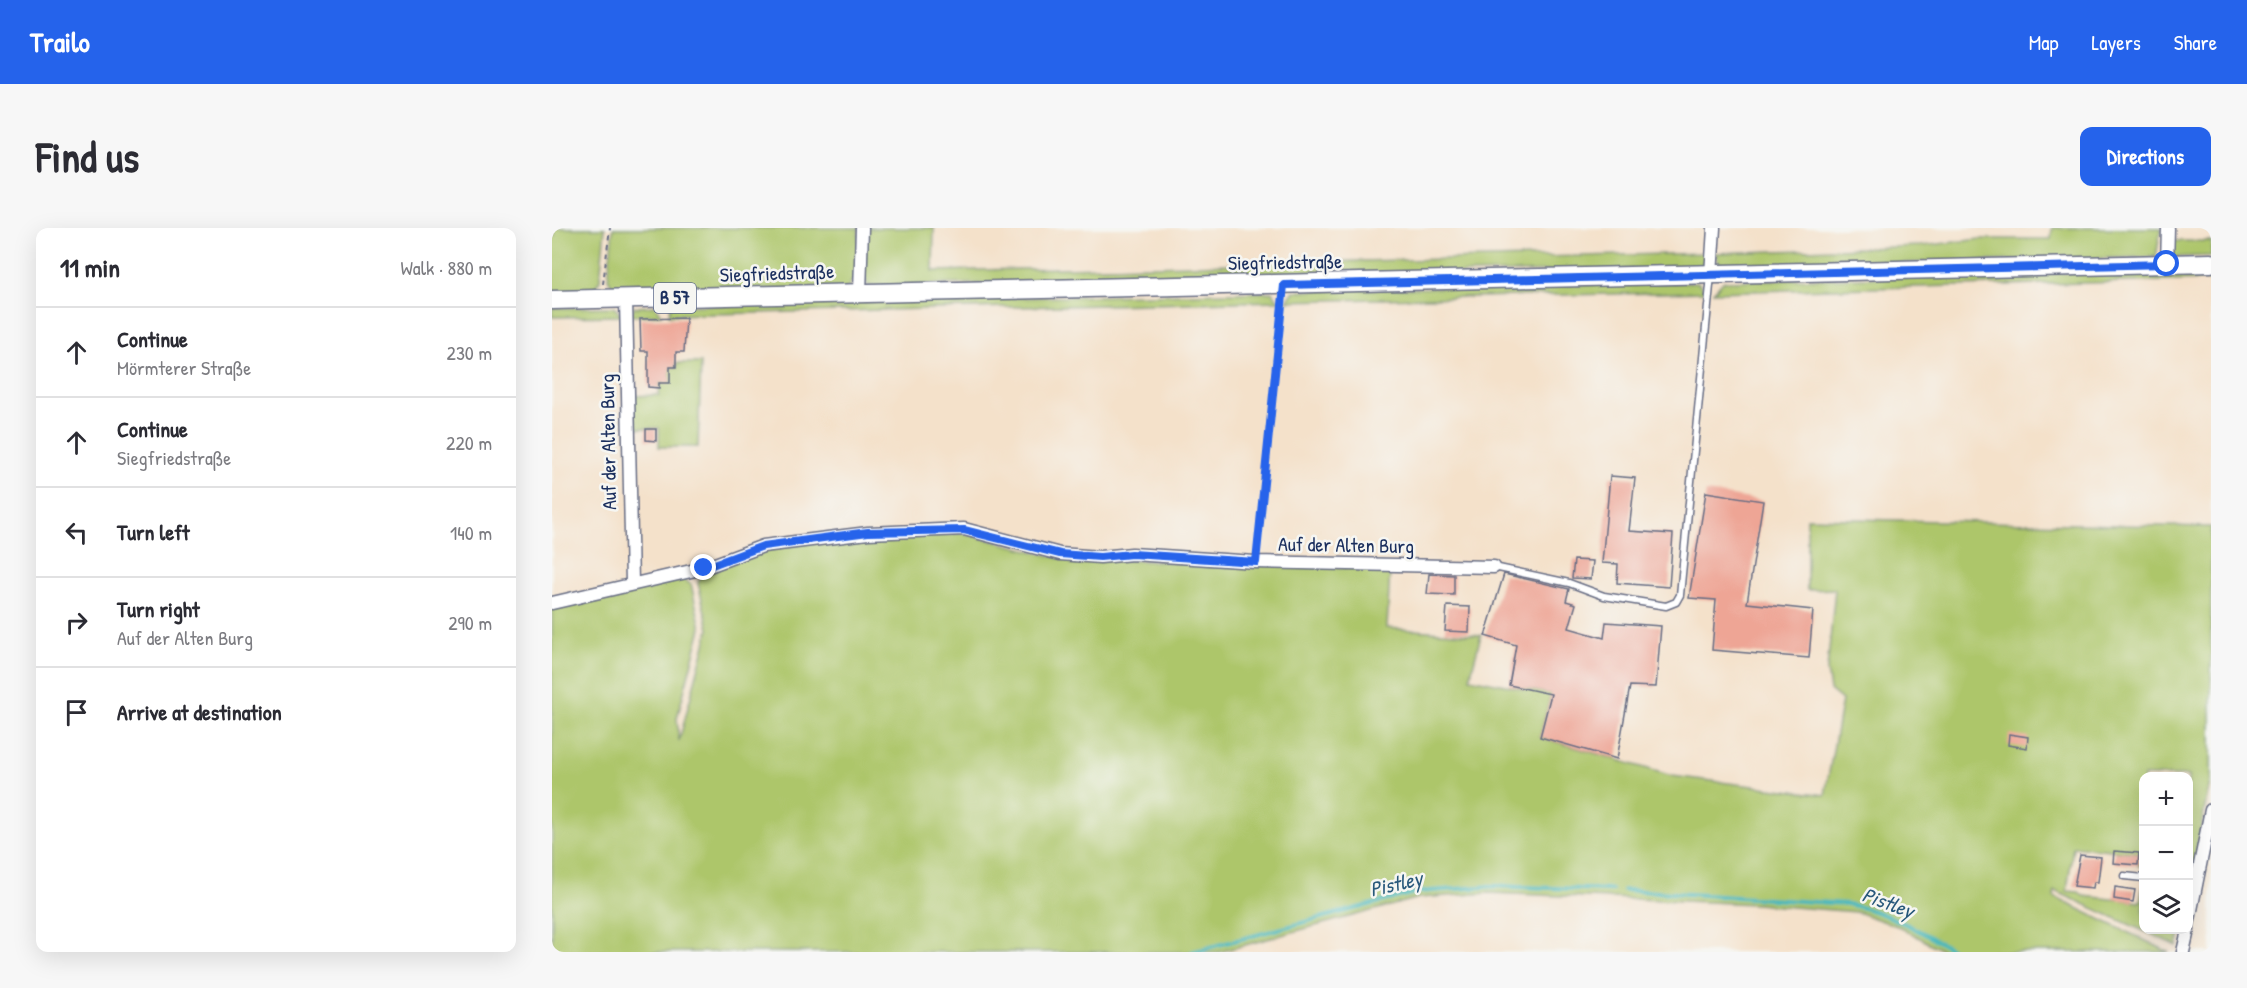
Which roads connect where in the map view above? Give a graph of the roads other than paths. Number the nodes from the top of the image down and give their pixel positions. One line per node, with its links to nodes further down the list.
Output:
1 (862, 228): 7 (street, Siegfriedstraße)
2 (1714, 228): 6 (street)
3 (2168, 228): 5 (street)
4 (2211, 263): 5 (main road, B 57)
5 (2167, 264): 6 (main road, B 57)
6 (1711, 275): 7 (main road, Siegfriedstraße / B 57); 10 (lane)
7 (860, 293): 8 (main road, Siegfriedstraße / B 57)
8 (626, 299): 9 (main road, Siegfriedstraße / B 57); 11 (street, Auf der Alten Burg)
9 (552, 300)
10 (1494, 567): 11 (street, Auf der Alten Burg)
11 (632, 583): 12 (street, Auf der Alten Burg)
12 (552, 603)
13 (2211, 810): 16 (street)
14 (2124, 876): 15 (lane)
15 (2139, 878)
16 (2193, 881)
17 (2187, 934): 18 (street)
18 (2183, 952)

